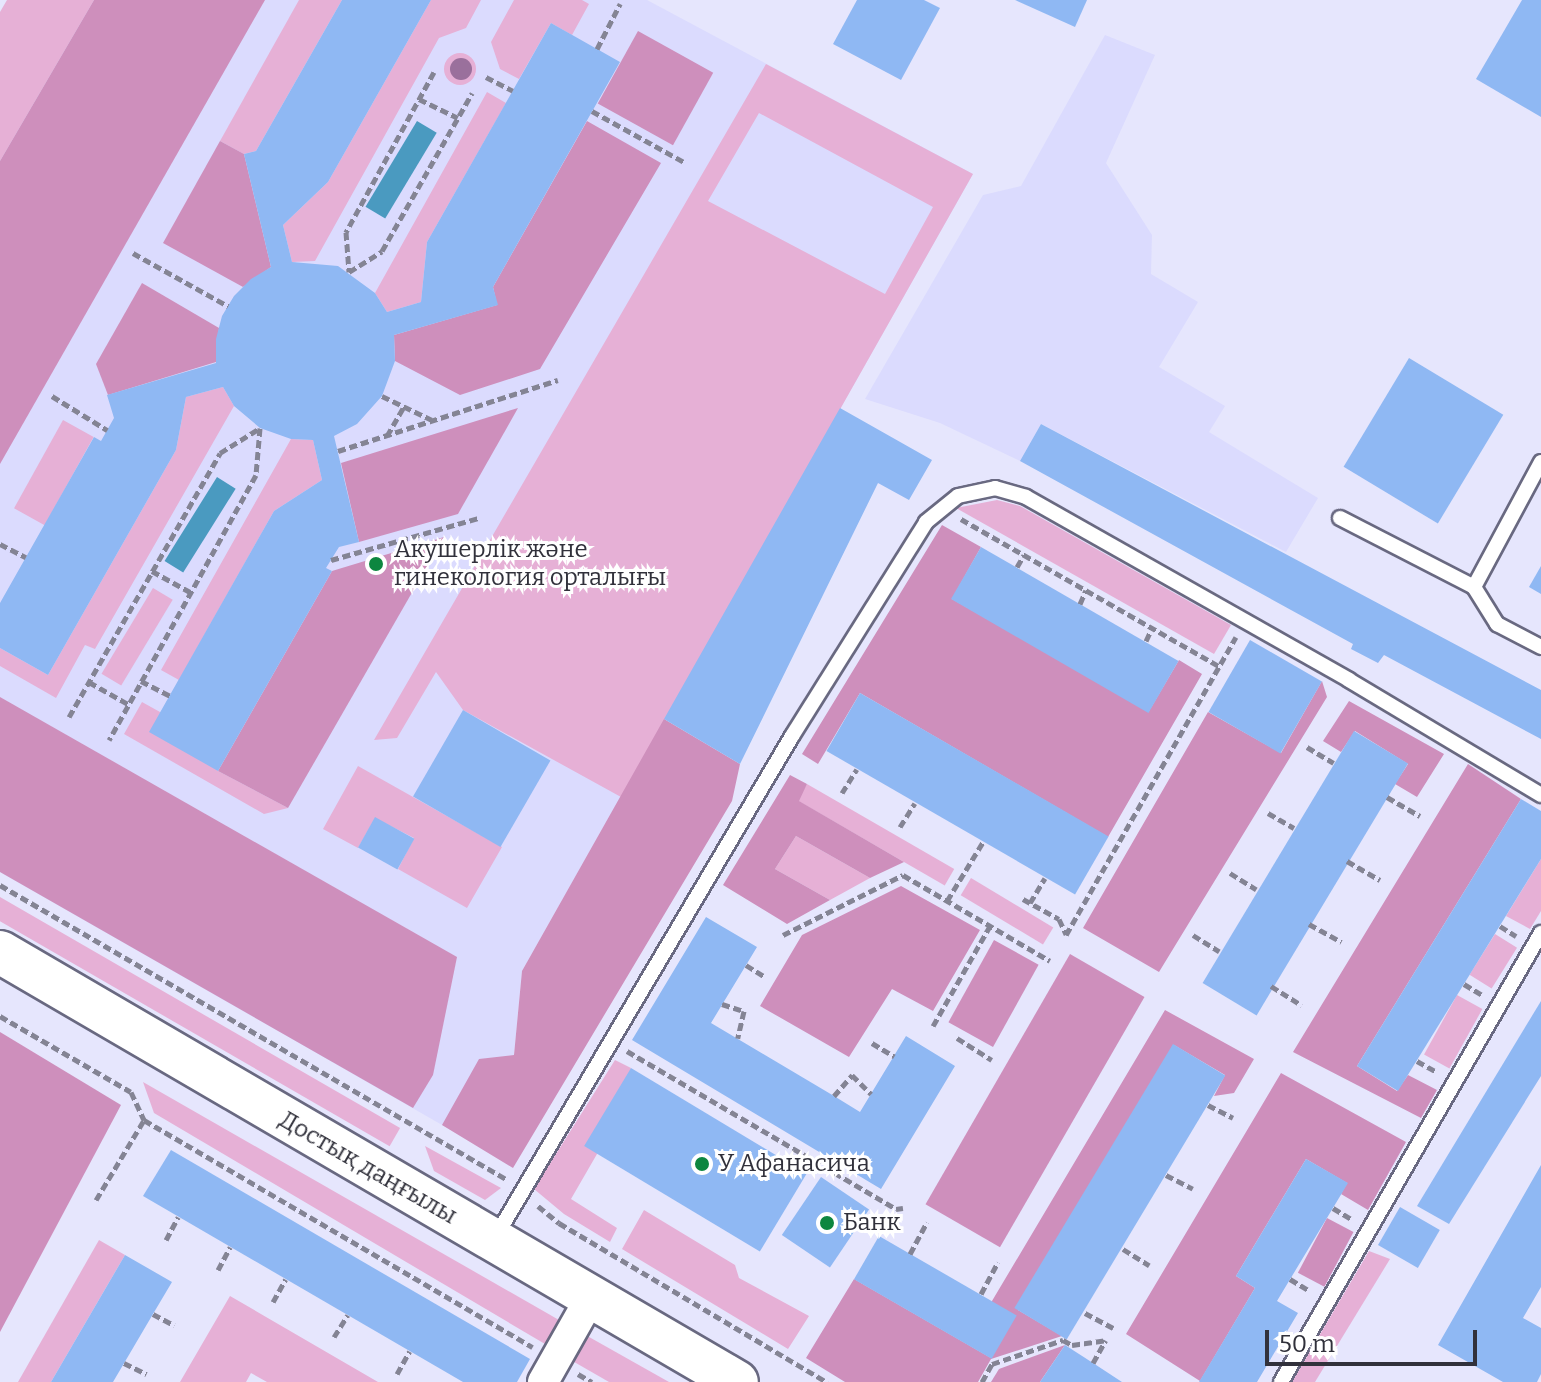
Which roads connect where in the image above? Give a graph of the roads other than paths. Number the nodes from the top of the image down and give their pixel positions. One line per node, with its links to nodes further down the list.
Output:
1 (1541, 462): 3 (lane)
2 (1340, 518): 3 (lane)
3 (1474, 587): 4 (lane)
4 (1541, 647)
5 (1541, 795): 8 (lane)
6 (1541, 933): 12 (lane)
7 (0, 952): 8 (main road, Достық даңғылы)
8 (494, 1240): 9 (main road, Достық даңғылы)
9 (591, 1297): 10 (street); 11 (main road, Достық даңғылы)
10 (549, 1371)
11 (737, 1382)
12 (1281, 1382)

